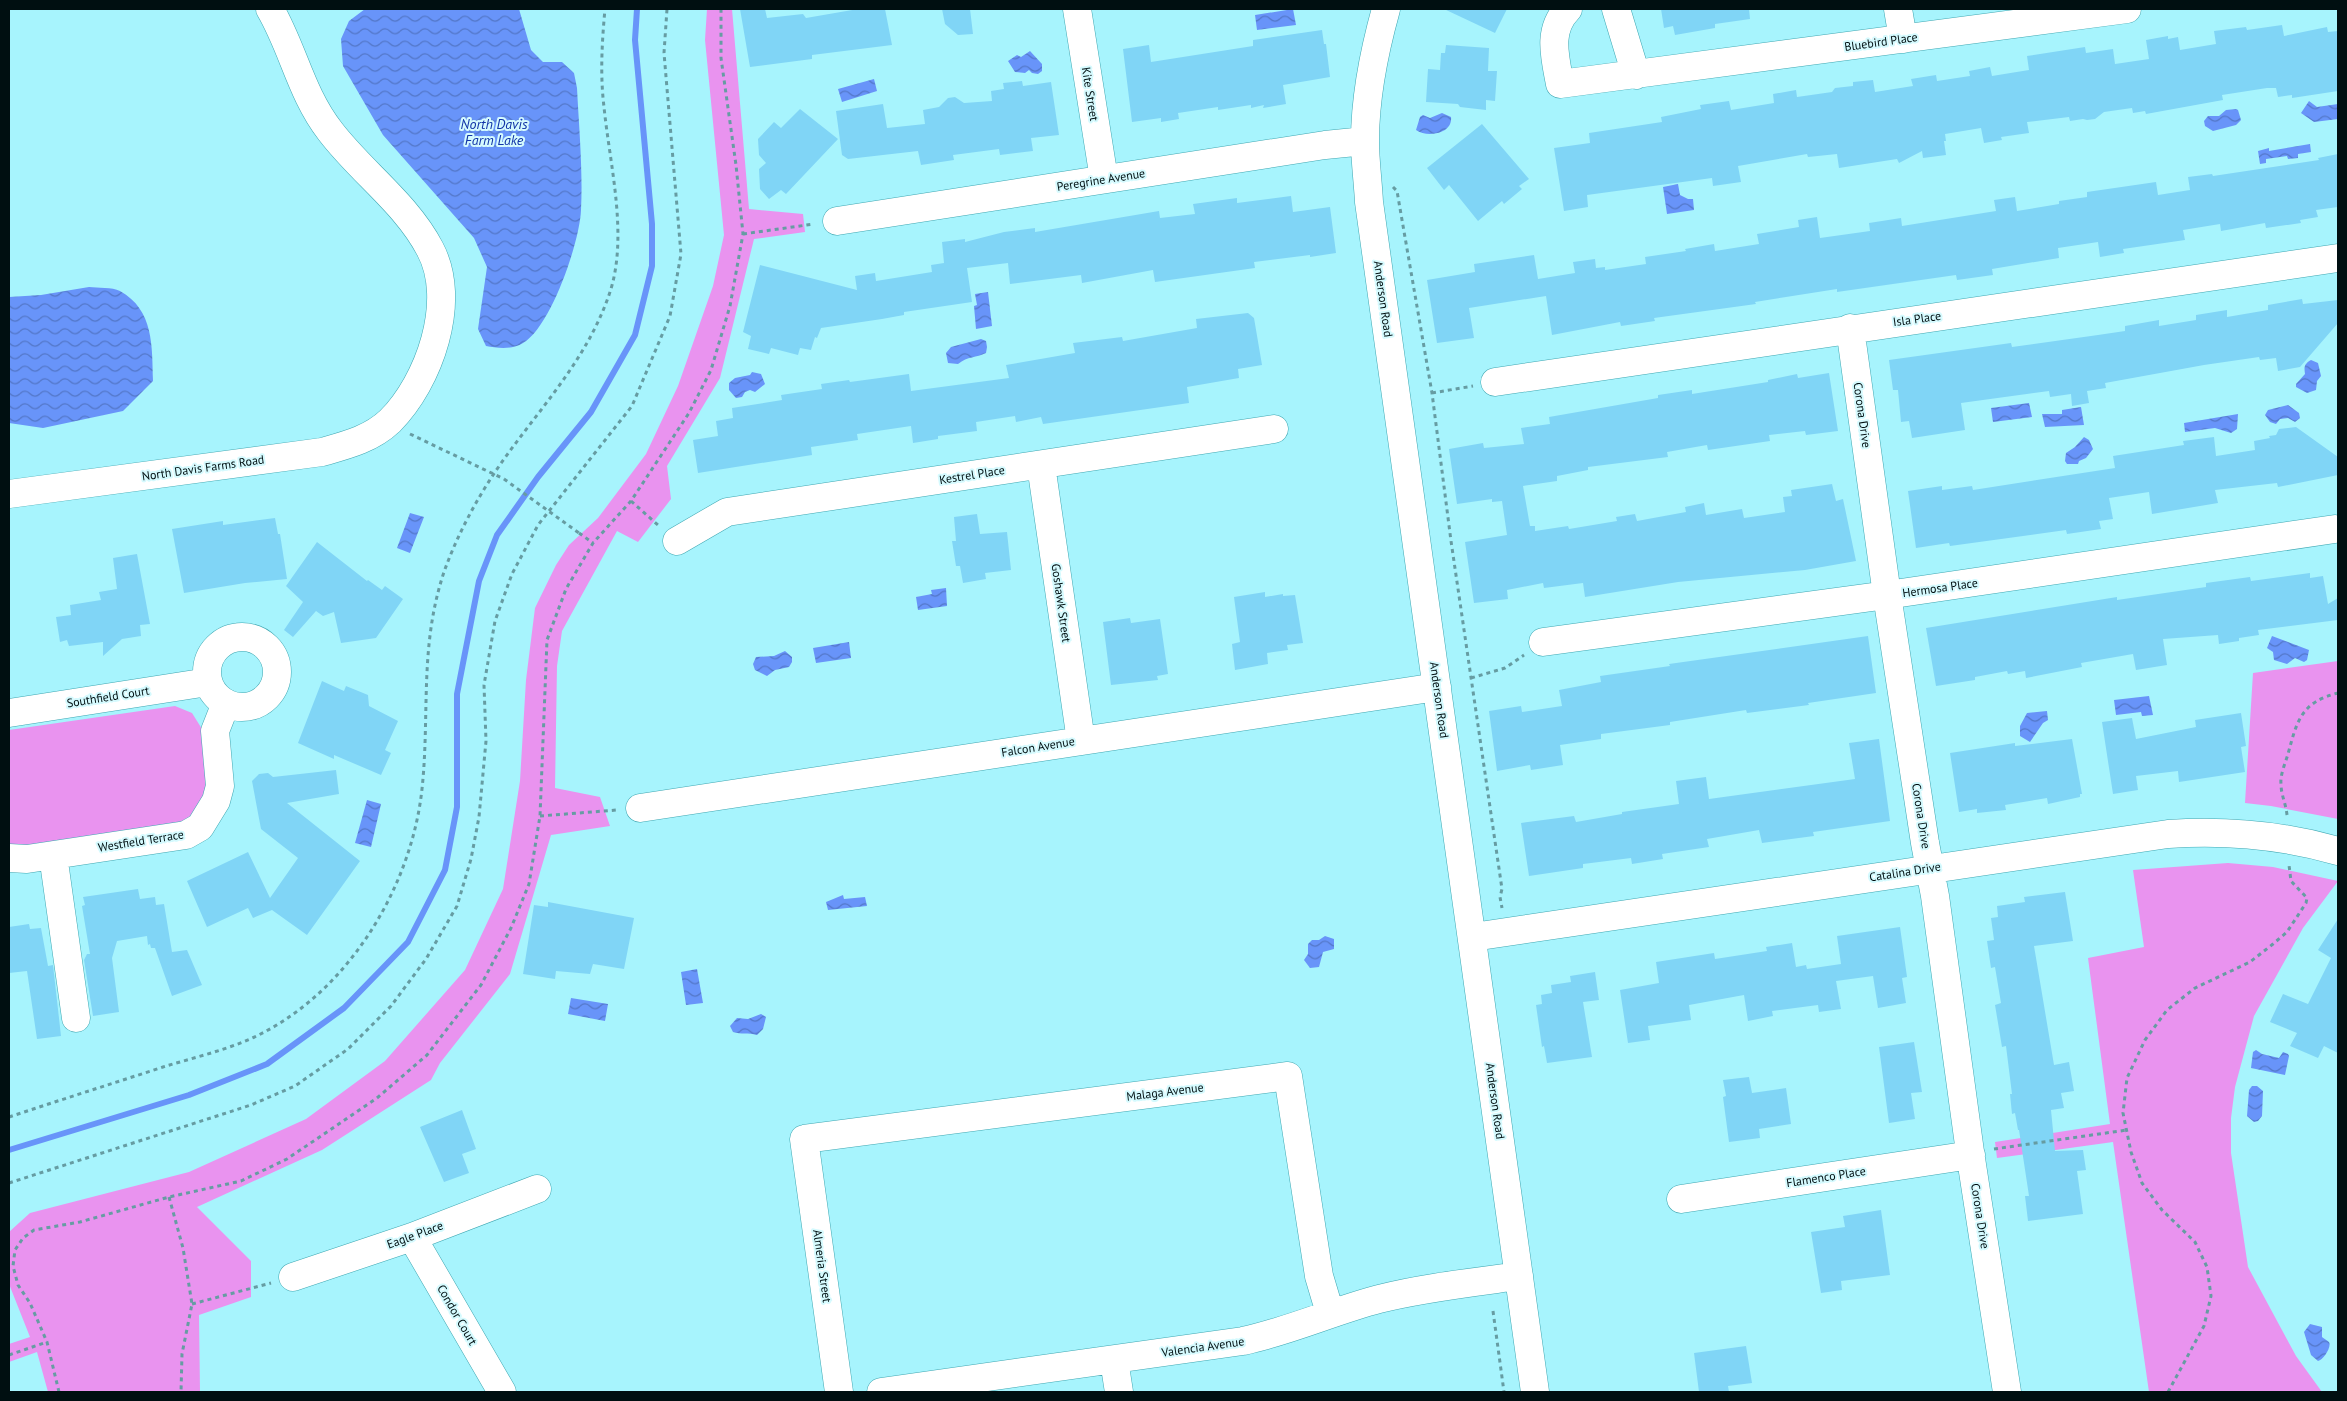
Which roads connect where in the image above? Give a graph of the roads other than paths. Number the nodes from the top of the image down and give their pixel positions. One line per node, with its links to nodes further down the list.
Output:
1 (270, 9): 18 (street, North Davis Farms Road)
2 (1077, 9): 11 (street, Kite Street)
3 (1386, 9): 10 (street, Anderson Road)
4 (1568, 9): 9 (street, Bluebird Place)
5 (1616, 9): 9 (street)
6 (1898, 9): 8 (street)
7 (2127, 9): 8 (street, Bluebird Place)
8 (1903, 39): 9 (street, Bluebird Place)
9 (1636, 75)
10 (1365, 140): 11 (street, Peregrine Avenue); 24 (street, Anderson Road)
11 (1104, 179): 12 (street, Peregrine Avenue)
12 (837, 221)
13 (2338, 258): 14 (street, Isla Place)
14 (1850, 328): 15 (street, Isla Place); 21 (street, Corona Drive)
15 (1495, 382)
16 (1274, 429): 17 (street, Kestrel Place)
17 (1041, 465): 20 (street, Kestrel Place); 27 (street, Goshawk Street)
18 (9, 494)
19 (2335, 529): 21 (street, Hermosa Place)
20 (677, 541)
21 (1887, 596): 22 (street, Hermosa Place); 32 (street, Corona Drive)
22 (1544, 642)
23 (208, 682): 25 (street); 25 (street); 26 (street, Southfield Court)
24 (1437, 687): 27 (street, Falcon Avenue); 33 (street, Anderson Road)
25 (226, 703): 30 (street, Westfield Terrace)
26 (9, 713)
27 (1081, 741): 28 (street, Falcon Avenue)
28 (640, 808)
29 (2338, 851): 32 (street, Catalina Drive)
30 (53, 855): 31 (street, Westfield Terrace); 34 (street)
31 (9, 858)
32 (1929, 868): 33 (street, Catalina Drive); 36 (street, Corona Drive)
33 (1473, 937): 40 (street, Anderson Road)
34 (76, 1018)
35 (804, 1139): 42 (street, Malaga Avenue); 45 (street, Almeria Street)
36 (1971, 1154): 38 (street, Flamenco Place); 49 (street, Corona Drive)
37 (537, 1189): 39 (street, Eagle Place)
38 (1681, 1199)
39 (412, 1237): 41 (street, Eagle Place); 44 (street, Condor Court)
40 (1519, 1276): 42 (street, Valencia Avenue); 48 (street, Anderson Road)
41 (293, 1278)
42 (1330, 1313): 43 (street, Valencia Avenue)
43 (1114, 1360): 46 (street, Valencia Avenue); 47 (street)
44 (502, 1392)
45 (839, 1392)
46 (881, 1392)
47 (1119, 1392)
48 (1535, 1392)
49 (2007, 1392)

